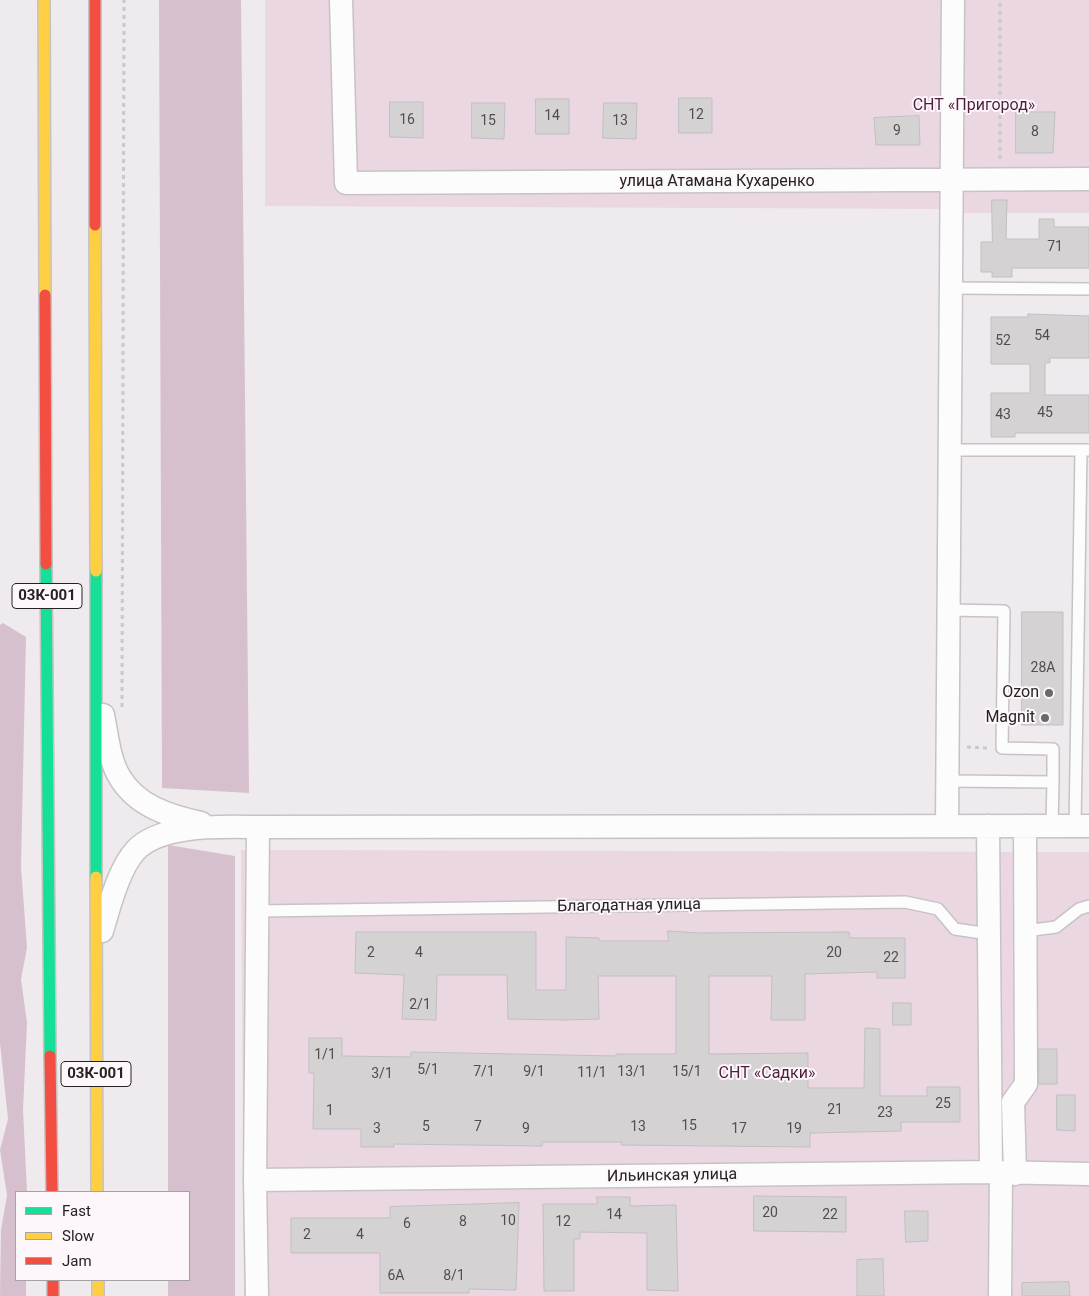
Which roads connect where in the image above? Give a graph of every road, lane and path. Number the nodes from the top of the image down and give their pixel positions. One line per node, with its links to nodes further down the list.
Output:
1 (44, 0): 35 (main road, 03К-001)
2 (94, 0): 16 (main road, 03К-001)
3 (124, 0): 17 (path)
4 (342, 0): 9 (street, улица Атамана Кухаренко)
5 (953, 0): 9 (street)
6 (1000, 0): 7 (path)
7 (1000, 180): 8 (street, улица Атамана Кухаренко); 9 (street, улица Атамана Кухаренко)
8 (1089, 180)
9 (950, 181): 10 (street)
10 (950, 288): 11 (lane); 12 (street)
11 (1089, 289)
12 (949, 450): 13 (lane); 14 (street)
13 (1085, 450): 15 (lane)
14 (948, 610): 18 (street); 19 (lane)
15 (1084, 661): 24 (lane)
16 (95, 677): 25 (street); 31 (main road, 03К-001)
17 (122, 709)
18 (947, 781): 19 (lane); 20 (street)
19 (1053, 782): 23 (lane)
20 (947, 825): 21 (street); 26 (street)
21 (988, 826): 22 (street); 30 (street)
22 (1024, 826): 23 (street); 29 (street)
23 (1052, 826): 24 (street)
24 (1082, 826)
25 (221, 827): 26 (street); 31 (street)
26 (258, 827): 28 (street)
27 (1089, 906): 29 (lane)
28 (258, 911): 30 (lane, Благодатная улица); 34 (street)
29 (1025, 931): 32 (street)
30 (989, 934): 32 (street)
31 (95, 955): 36 (main road, 03К-001)
32 (1002, 1173): 33 (street, Ильинская улица); 34 (street, Ильинская улица); 42 (street)
33 (1089, 1174)
34 (255, 1180): 41 (street)
35 (52, 1191)
36 (97, 1191)
37 (53, 1281): 39 (main road)
38 (98, 1281): 40 (main road)
39 (53, 1296)
40 (98, 1296)
41 (257, 1296)
42 (1000, 1296)

